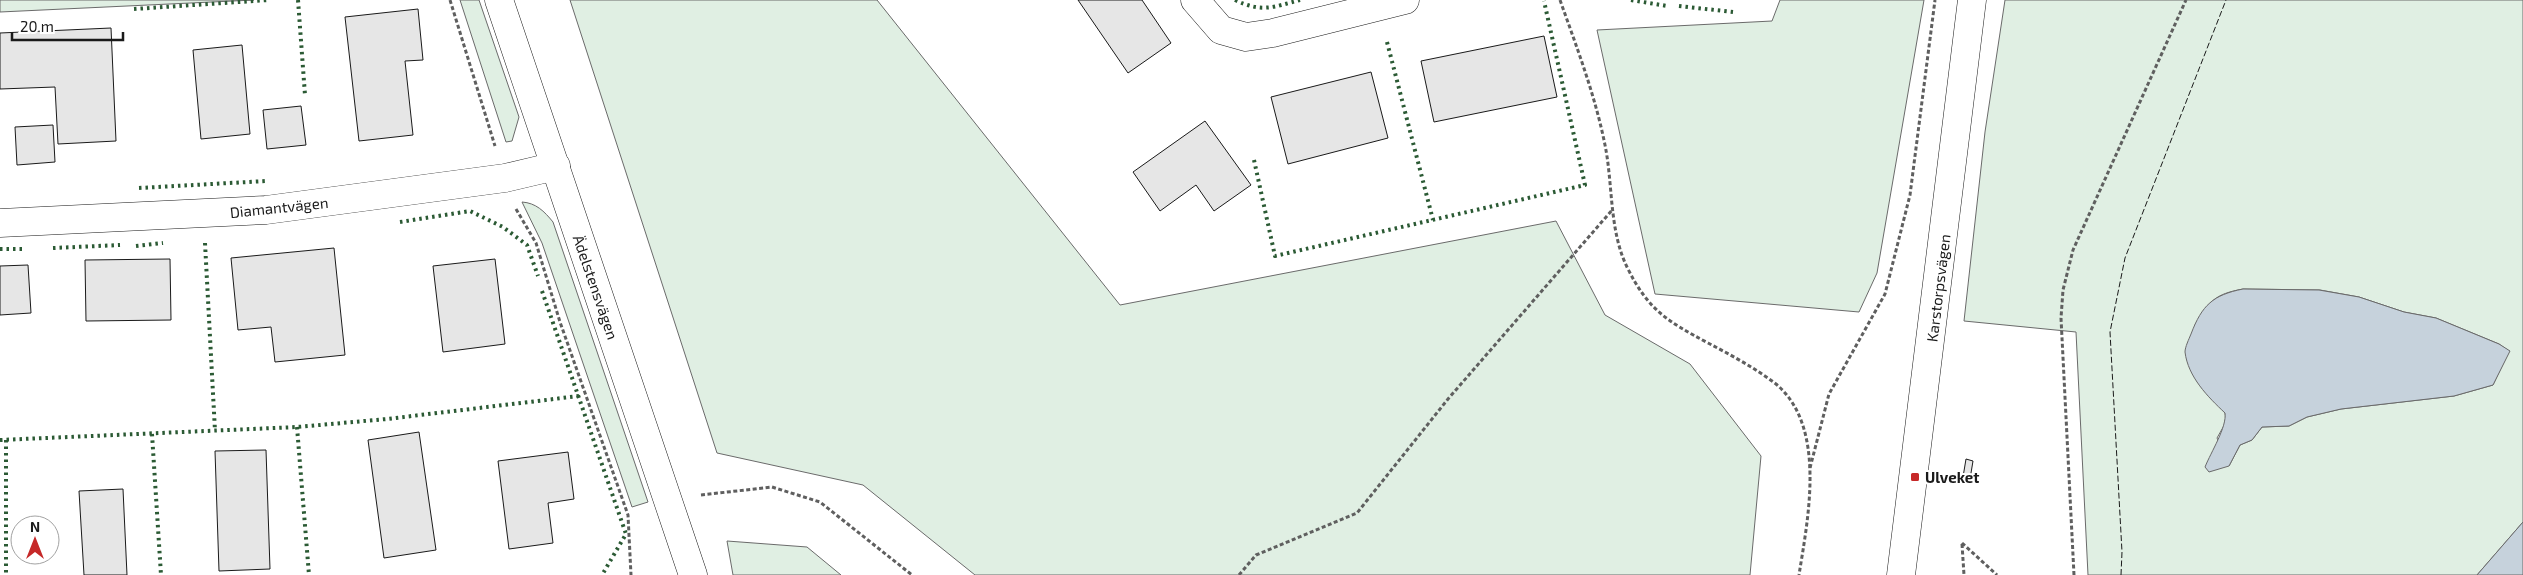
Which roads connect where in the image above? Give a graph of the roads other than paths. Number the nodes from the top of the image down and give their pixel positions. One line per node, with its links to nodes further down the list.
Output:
1 (499, 0): 5 (street, Ädelstensvägen)
2 (1195, 0): 3 (street)
3 (1406, 0)
4 (1972, 0): 8 (street, Karstorpsvägen)
5 (556, 166): 6 (street, Diamantvägen); 7 (street, Ädelstensvägen)
6 (0, 223)
7 (692, 575)
8 (1901, 575)

